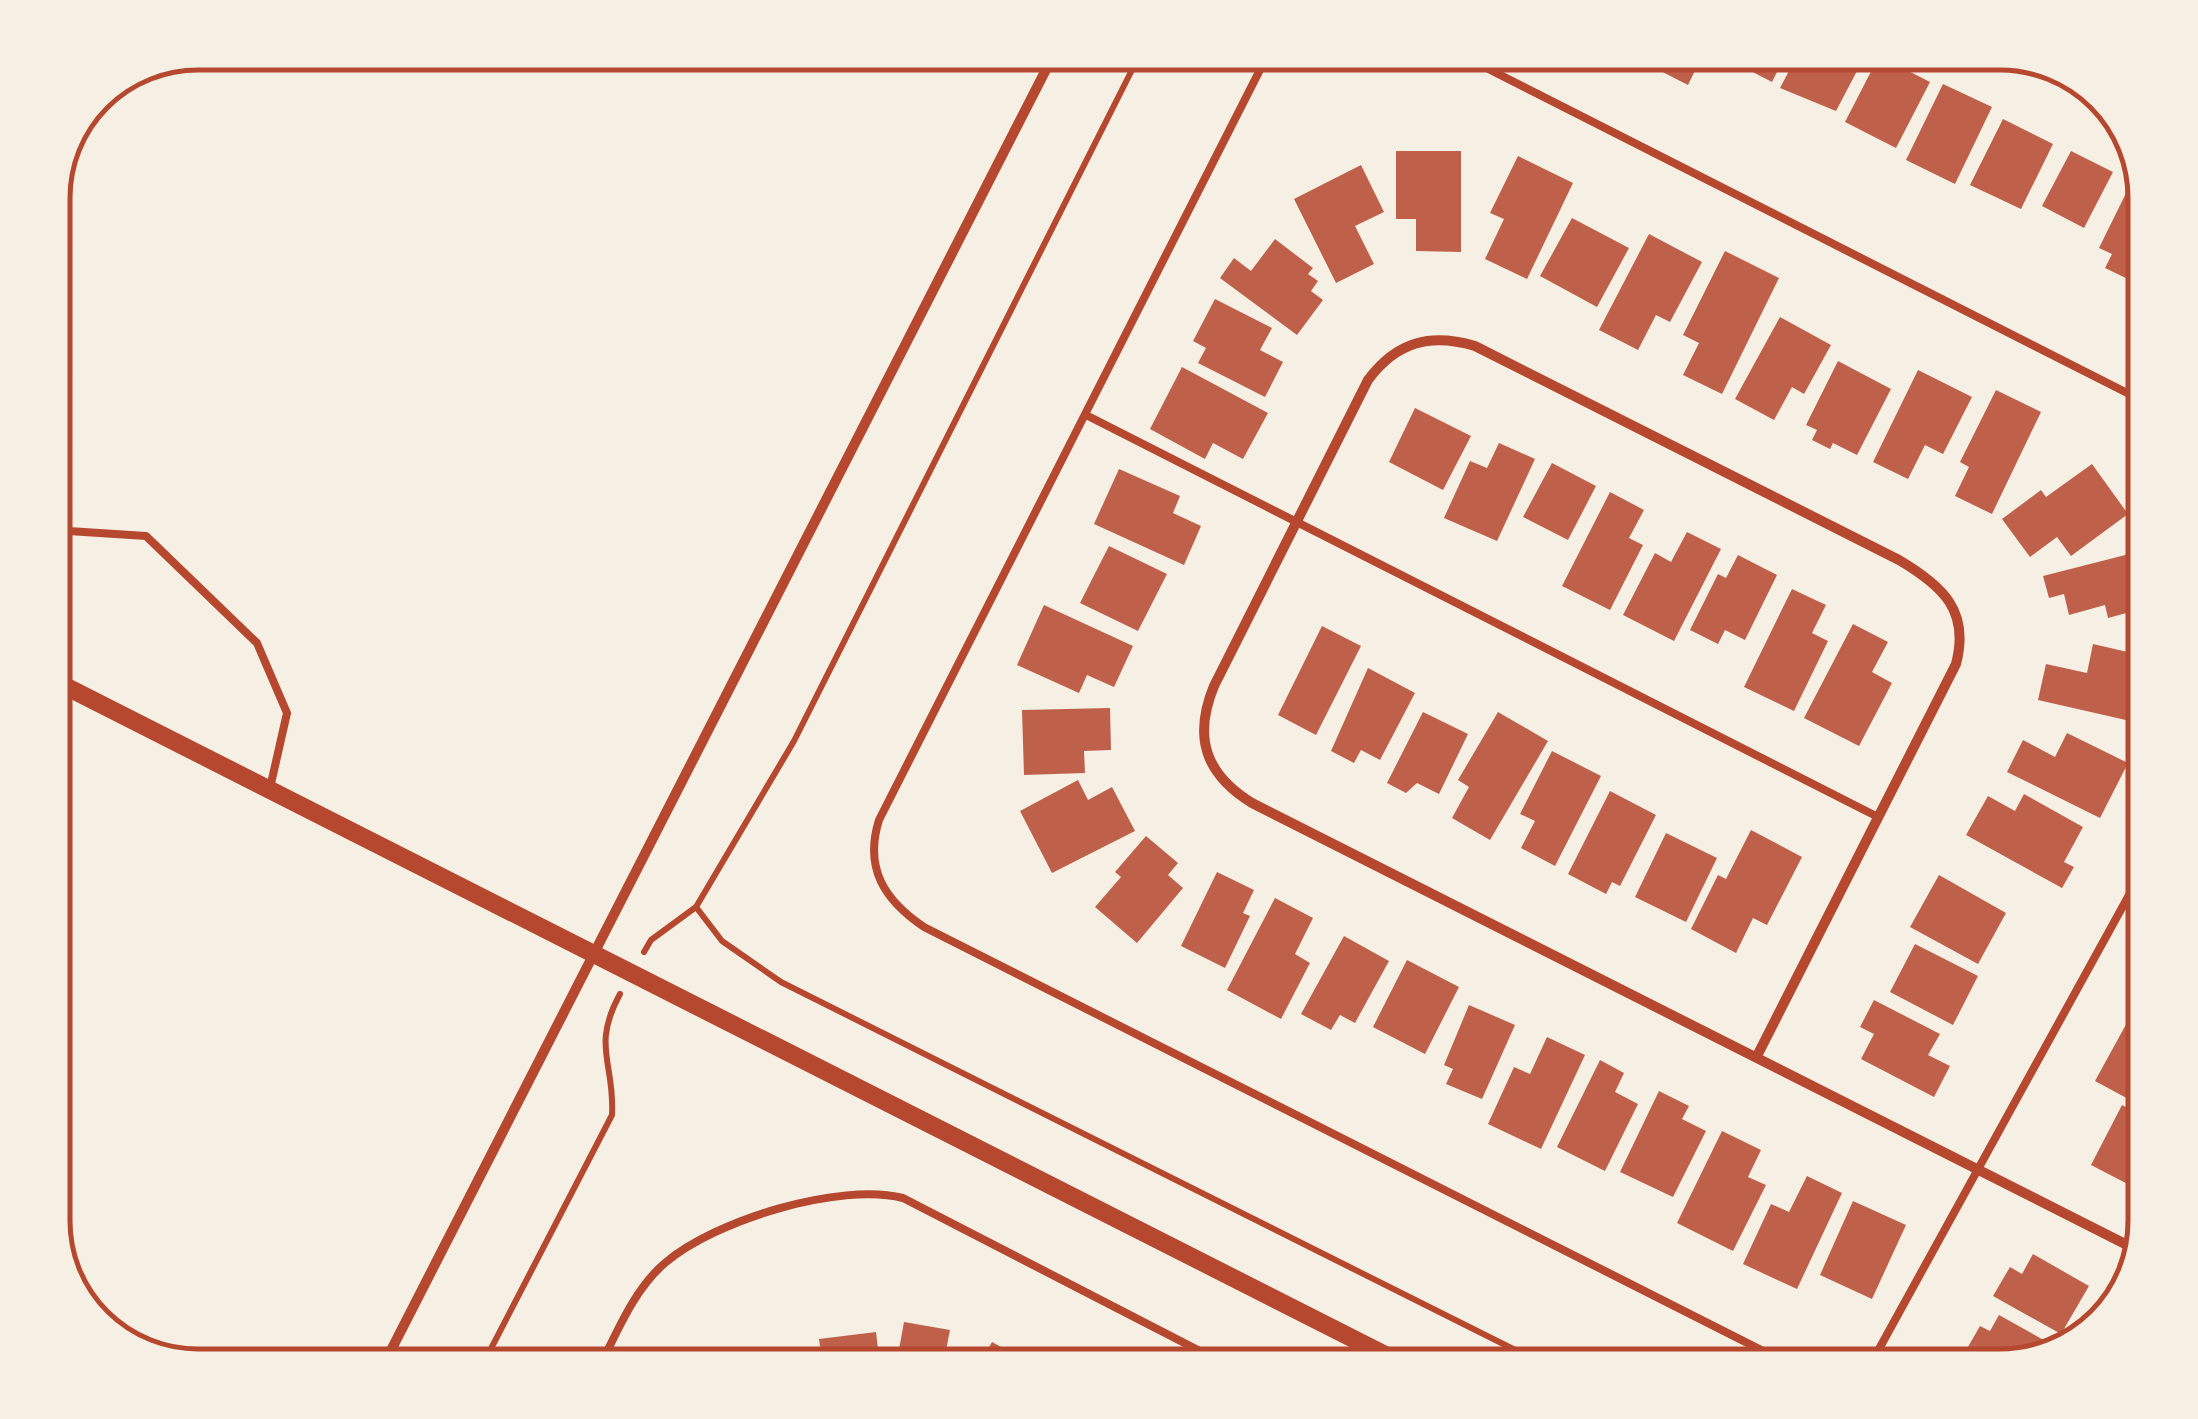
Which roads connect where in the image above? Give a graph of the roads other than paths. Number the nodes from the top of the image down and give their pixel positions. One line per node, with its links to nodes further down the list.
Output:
1 (1046, 70): 12 (street)
2 (1260, 70): 5 (lane)
3 (1490, 70): 4 (lane)
4 (2128, 393)
5 (1086, 415): 6 (lane); 20 (lane)
6 (1297, 522): 10 (lane); 10 (street); 13 (street)
7 (70, 531): 9 (lane)
8 (70, 689): 9 (street)
9 (269, 791): 12 (street)
10 (1878, 816): 13 (street)
11 (2128, 899): 14 (lane)
12 (596, 954): 16 (street); 19 (street)
13 (1758, 1056): 14 (street)
14 (1980, 1170): 15 (street); 21 (lane)
15 (2125, 1244)
16 (392, 1349)
17 (609, 1349): 18 (lane)
18 (1196, 1349)
19 (1373, 1349)
20 (1759, 1349)
21 (1879, 1349)

